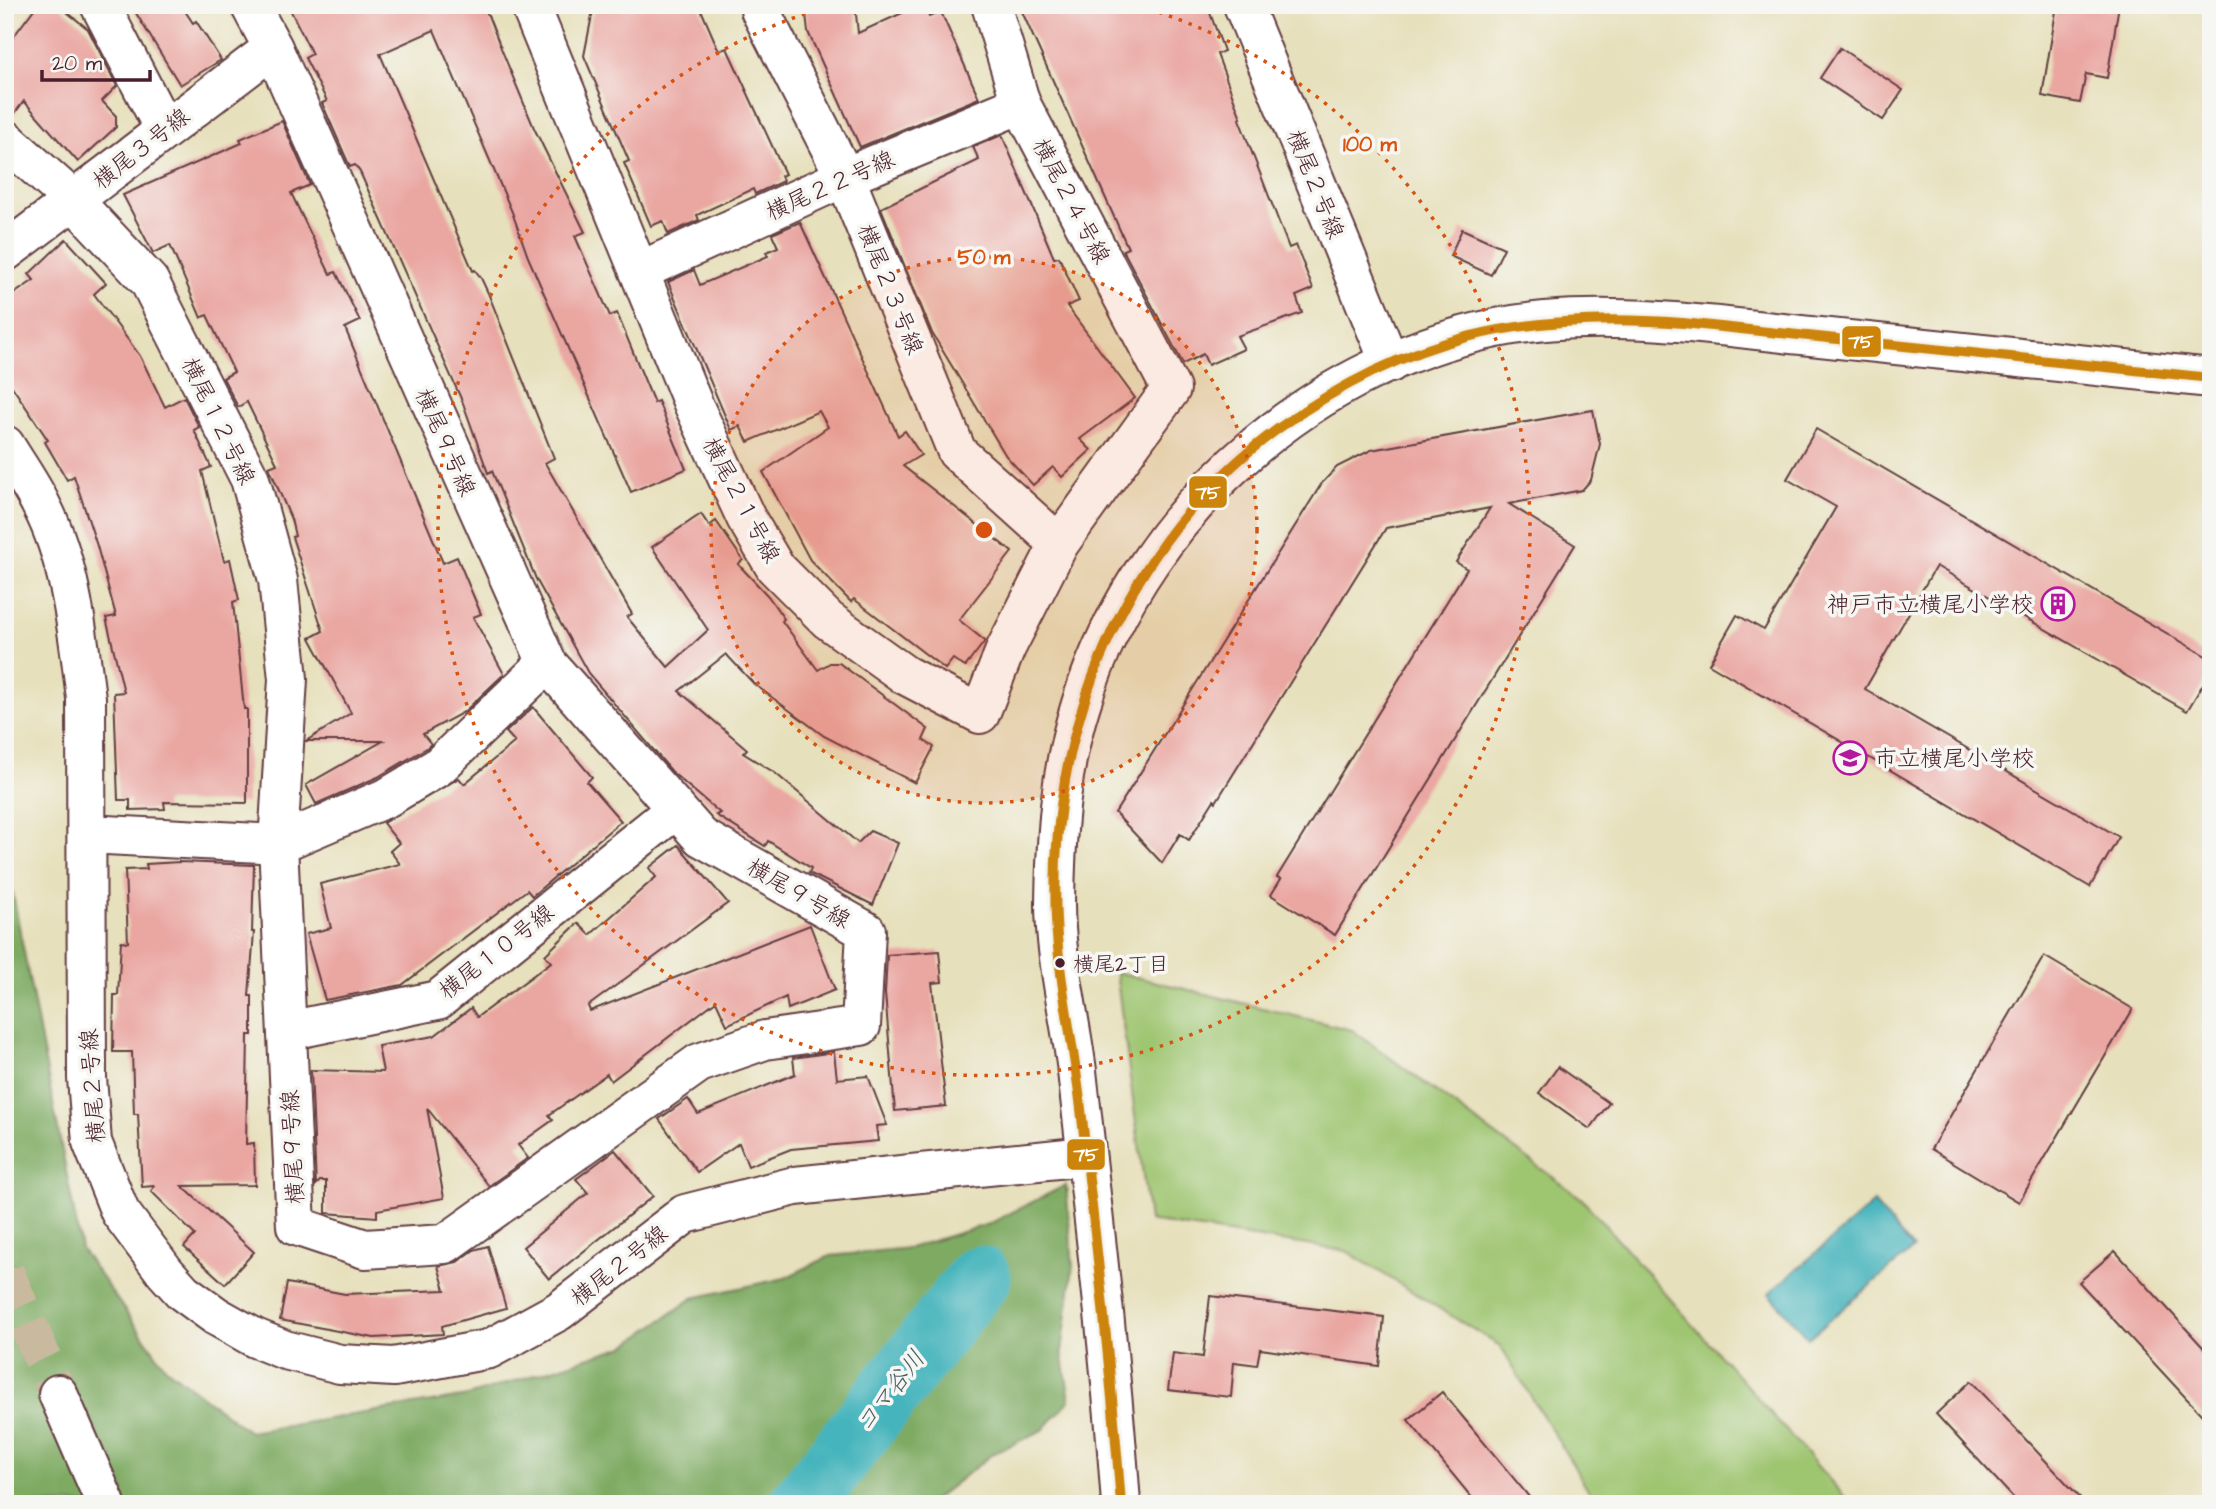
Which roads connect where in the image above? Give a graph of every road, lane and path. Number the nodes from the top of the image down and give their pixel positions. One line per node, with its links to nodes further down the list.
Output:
1 (100, 5): 9 (main road)
2 (250, 5): 7 (main road)
3 (530, 5): 14 (main road, 横尾２１号線)
4 (761, 5): 11 (main road, 横尾２３号線)
5 (990, 5): 8 (main road, 横尾２４号線)
6 (1243, 5): 15 (main road, 横尾２号線)
7 (273, 48): 9 (main road, 横尾３号線); 20 (main road, 横尾９号線)
8 (1021, 104): 11 (main road, 横尾２２号線); 17 (main road, 横尾２４号線)
9 (164, 130): 12 (main road, 横尾３号線)
10 (5, 139): 12 (main road, 横尾１２号線)
11 (845, 177): 14 (main road, 横尾２２号線); 19 (main road, 横尾２３号線)
12 (73, 200): 13 (main road, 横尾３号線); 23 (main road, 横尾１２号線)
13 (5, 253)
14 (640, 271): 19 (main road, 横尾２１号線)
15 (1390, 363): 16 (main road); 25 (main road)
16 (2211, 378)
17 (1171, 389): 19 (main road, 横尾２１号線)
18 (5, 445): 22 (main road, 横尾２号線)
19 (1059, 544)
20 (547, 663): 21 (main road, 横尾９号線); 23 (main road)
21 (676, 808): 24 (main road, 横尾１０号線); 24 (main road, 横尾９号線)
22 (87, 834): 23 (main road); 25 (main road, 横尾２号線)
23 (278, 844): 24 (main road, 横尾９号線)
24 (287, 1031)
25 (1086, 1156): 28 (main road)
26 (58, 1394): 27 (main road)
27 (106, 1504)
28 (1121, 1504)

